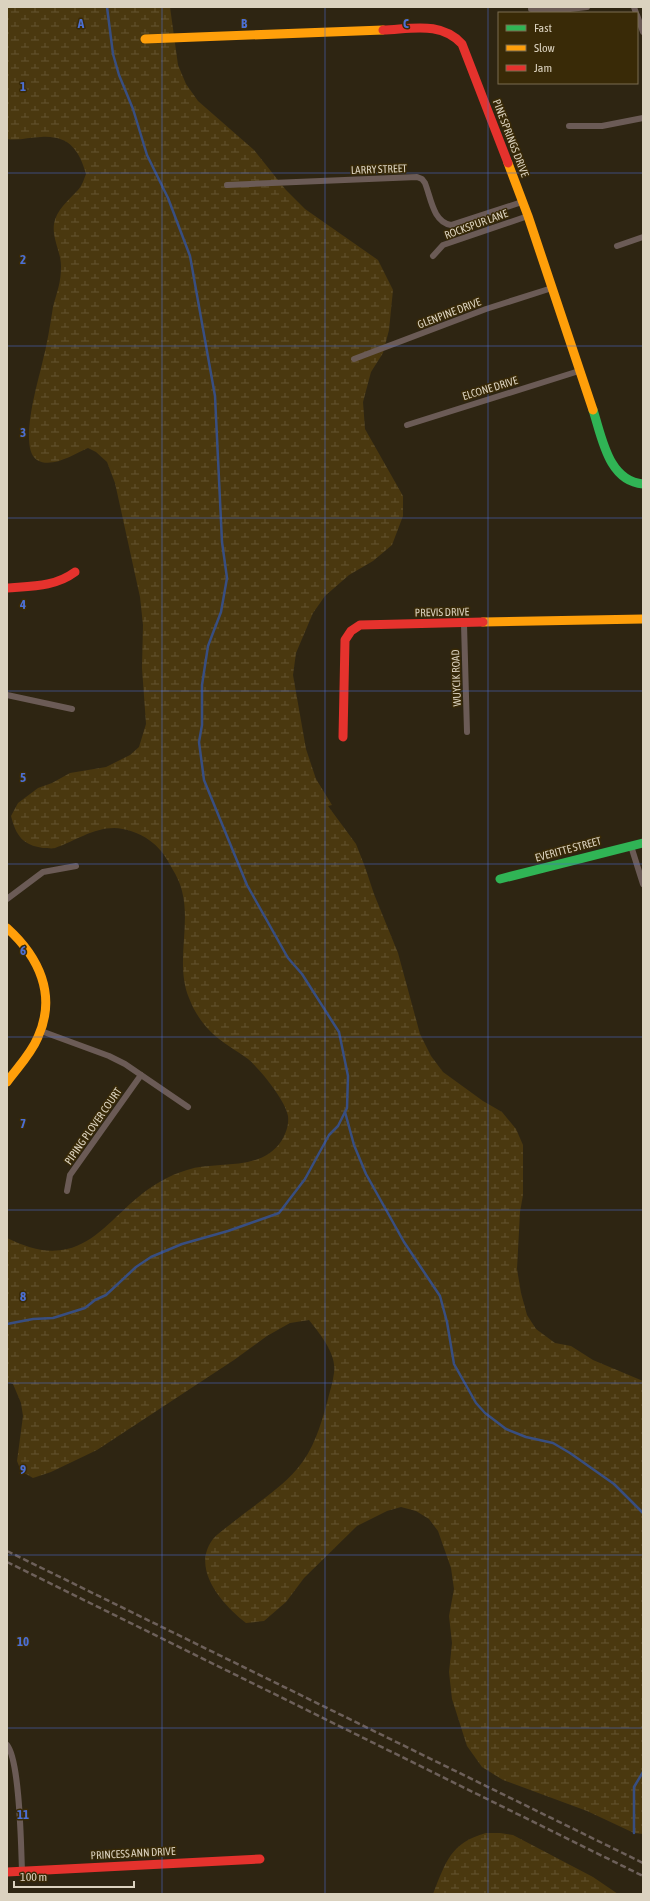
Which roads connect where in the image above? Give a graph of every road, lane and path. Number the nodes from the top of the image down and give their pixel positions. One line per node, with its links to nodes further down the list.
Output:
1 (587, 7): 2 (street)
2 (531, 9)
3 (638, 17): 4 (street)
4 (643, 32)
5 (145, 39): 9 (street, PINE SPRINGS DRIVE)
6 (643, 118): 7 (street)
7 (570, 126)
8 (227, 185): 9 (street, LARRY STREET)
9 (522, 202): 10 (street, PINE SPRINGS DRIVE)
10 (528, 216): 13 (street, ROCKSPUR LANE); 14 (street, PINE SPRINGS DRIVE)
11 (643, 237): 12 (street)
12 (617, 246)
13 (433, 256)
14 (552, 288): 15 (street, GLENPINE DRIVE); 16 (street, PINE SPRINGS DRIVE)
15 (354, 359)
16 (579, 371): 17 (street, ELCONE DRIVE); 18 (street, PINE SPRINGS DRIVE)
17 (407, 425)
18 (643, 484)
19 (75, 572): 20 (street)
20 (7, 588)
21 (643, 619): 22 (street, PREVIS DRIVE)
22 (464, 624): 25 (street, WUYCIK ROAD); 26 (street, PREVIS DRIVE)
23 (7, 695): 24 (street)
24 (72, 708)
25 (467, 732)
26 (343, 737)
27 (643, 843): 28 (street, EVERITTE STREET)
28 (631, 846): 30 (street, EVERITTE STREET); 31 (street)
29 (76, 866): 32 (street)
30 (500, 880)
31 (643, 884)
32 (7, 899)
33 (7, 928): 34 (street)
34 (41, 1031): 35 (street); 36 (street)
35 (141, 1075): 37 (street); 38 (street, PIPING PLOVER COURT)
36 (7, 1082)
37 (188, 1107)
38 (67, 1191)
39 (7, 1746): 41 (street)
40 (260, 1859): 41 (street, PRINCESS ANN DRIVE)
41 (22, 1871): 42 (street, PRINCESS ANN DRIVE)
42 (7, 1872)

